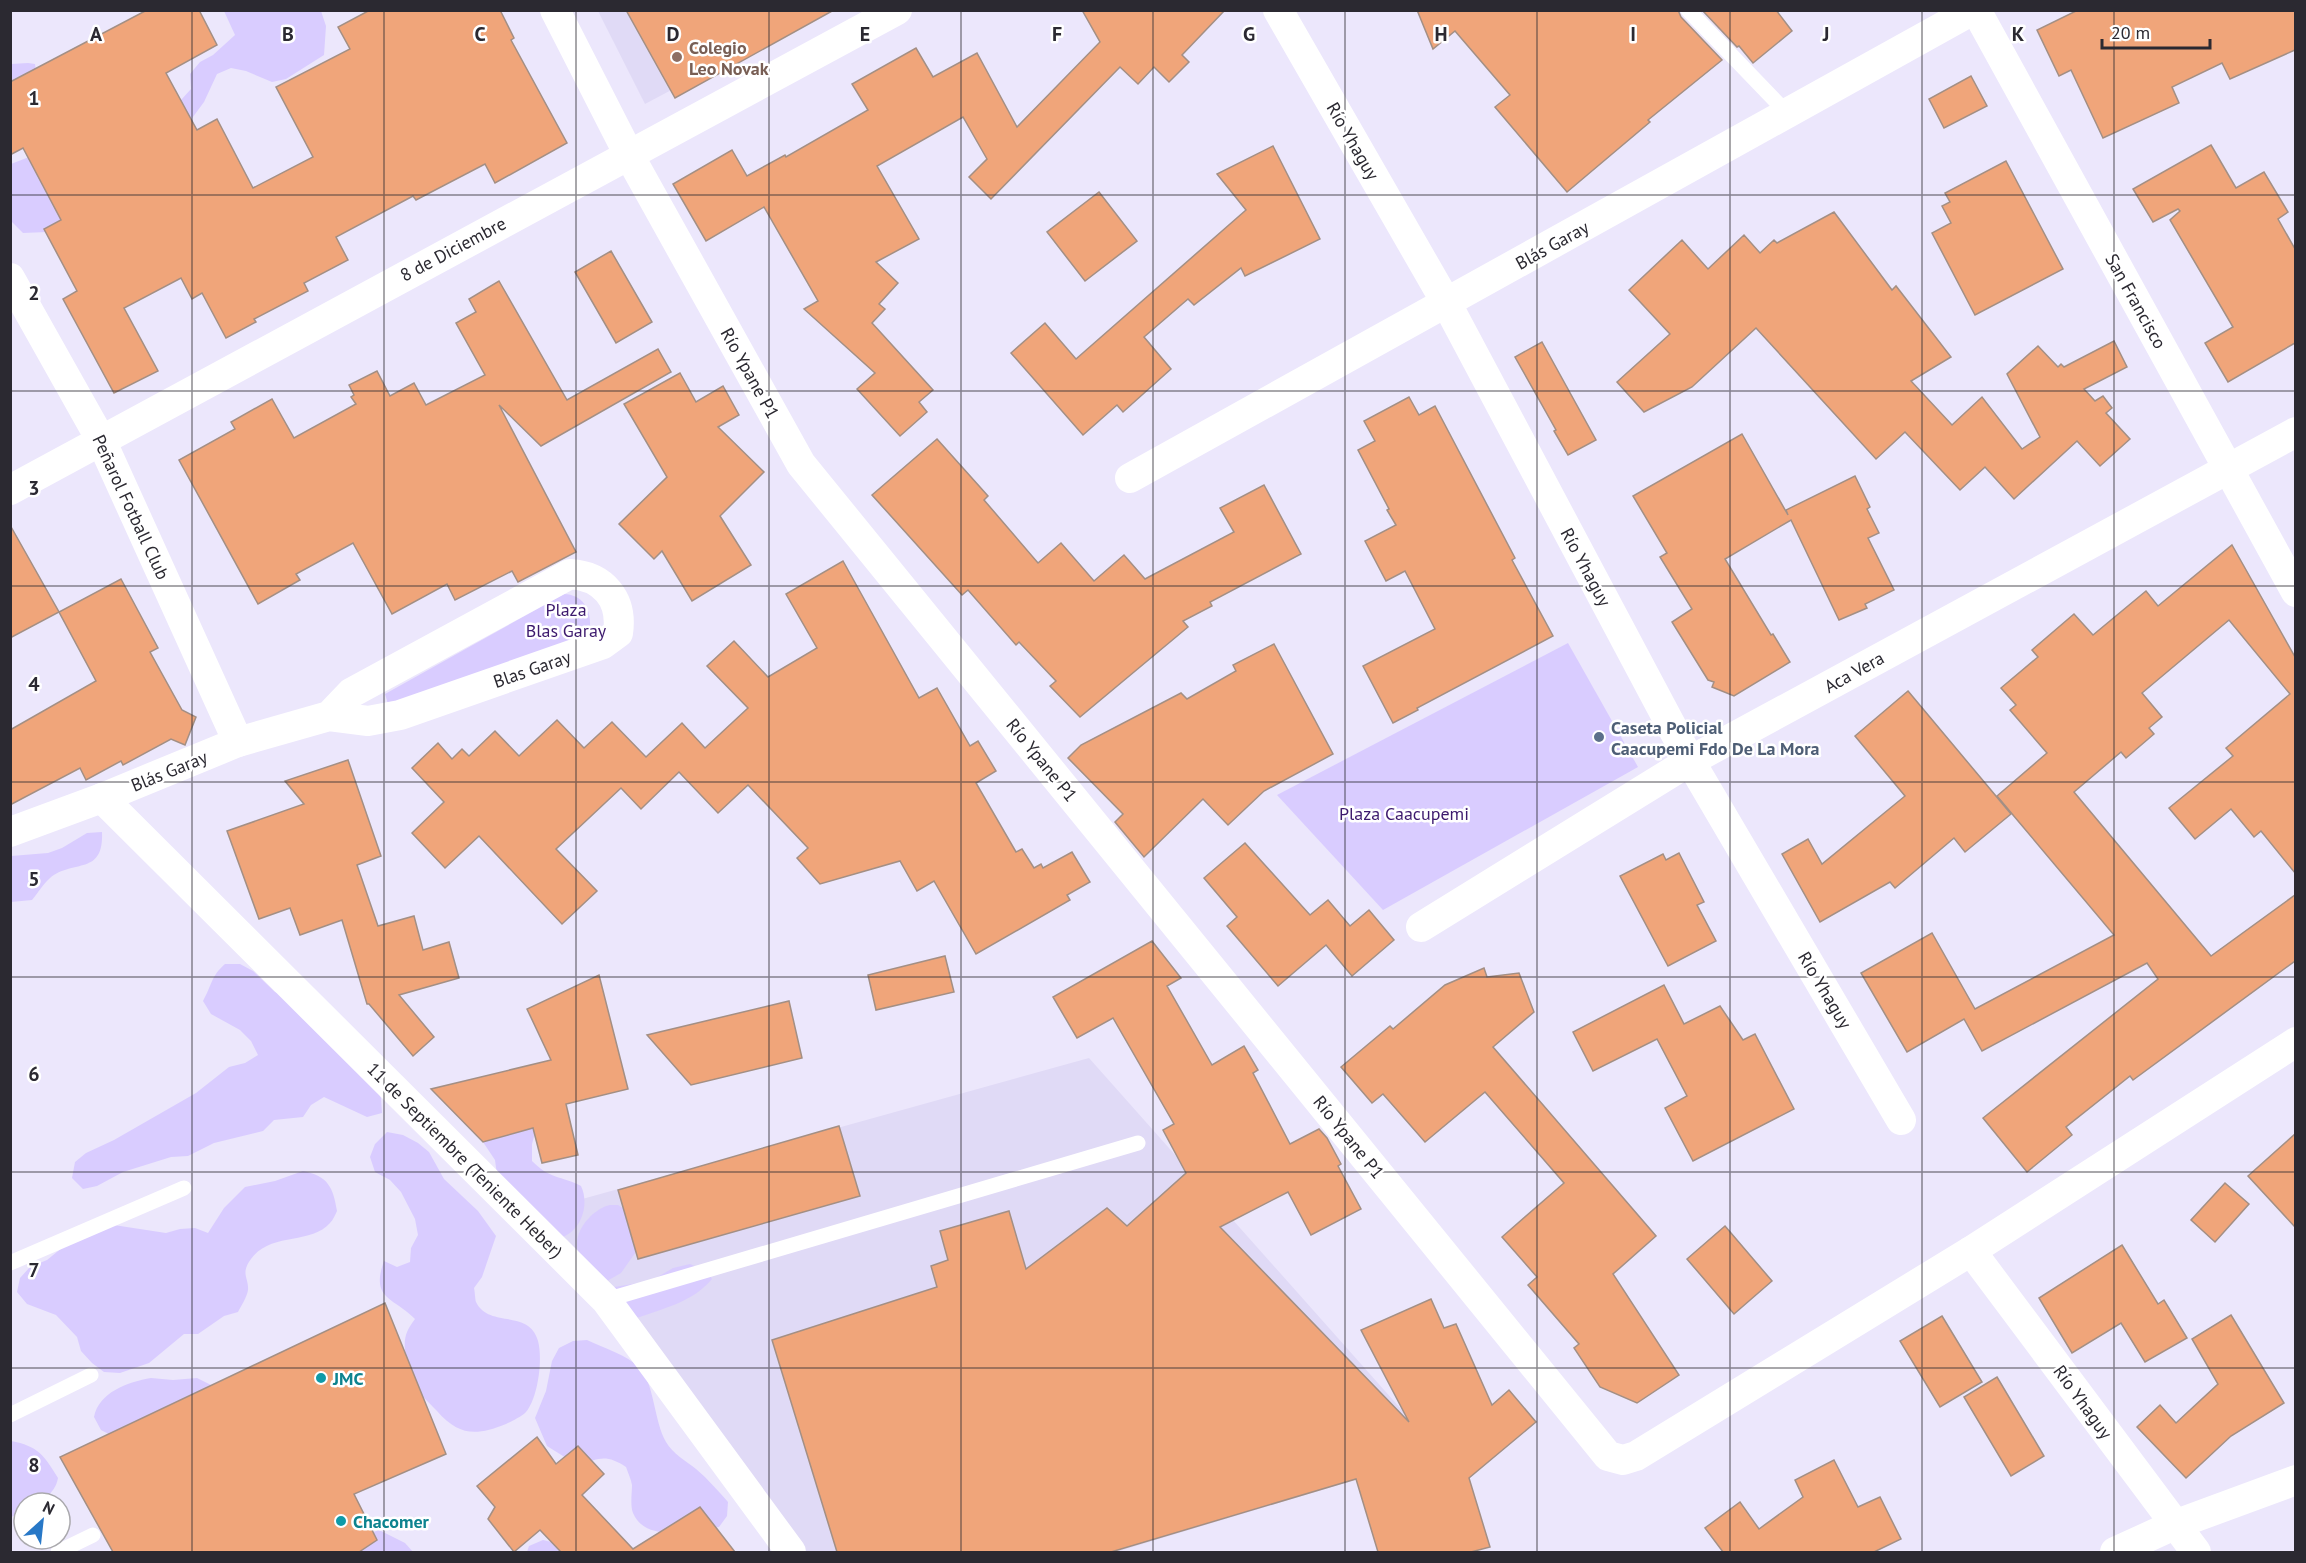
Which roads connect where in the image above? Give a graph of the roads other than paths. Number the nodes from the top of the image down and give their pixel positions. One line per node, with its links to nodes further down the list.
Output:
1 (555, 10): 7 (street, Río Ypane P1)
2 (897, 10): 7 (street, 8 de Diciembre)
3 (1278, 10): 9 (street, Río Yhaguy)
4 (1688, 10): 6 (lane)
5 (1974, 10): 6 (street, Blás Garay); 12 (street, San Francisco)
6 (1788, 114): 9 (street, Blás Garay)
7 (628, 154): 11 (street, 8 de Diciembre); 26 (street, Río Ypane P1)
8 (10, 278): 11 (street, Peñarol Fotball Club)
9 (1446, 304): 13 (street, Blás Garay); 18 (street, Río Yhaguy)
10 (2295, 432): 12 (street, Aca Vera)
11 (101, 440): 14 (street, 8 de Diciembre); 17 (street, Peñarol Fotball Club)
12 (2228, 468): 15 (street, San Francisco); 18 (street, Aca Vera)
13 (1130, 478)
14 (10, 490)
15 (2295, 592)
16 (329, 716): 16 (street, Blas Garay); 17 (street, Blás Garay)
17 (238, 742): 19 (street, Blás Garay)
18 (1690, 761): 21 (street, Aca Vera); 23 (street, Río Yhaguy)
19 (102, 798): 20 (street, Blás Garay); 28 (street, 11 de Septiembre (Teniente Heber))
20 (10, 832)
21 (1421, 927)
22 (2295, 1042): 26 (street)
23 (1901, 1120)
24 (1138, 1143): 28 (lane)
25 (184, 1188): 27 (lane)
26 (1971, 1251): 32 (street, Río Yhaguy)
27 (10, 1263)
28 (606, 1300): 35 (street, 11 de Septiembre (Teniente Heber))
29 (91, 1375): 30 (lane)
30 (10, 1415)
31 (2295, 1480): 32 (street)
32 (2174, 1525): 36 (street); 37 (street, Río Yhaguy)
33 (93, 1535): 34 (lane)
34 (58, 1552)
35 (791, 1552)
36 (2115, 1552)
37 (2196, 1552)

